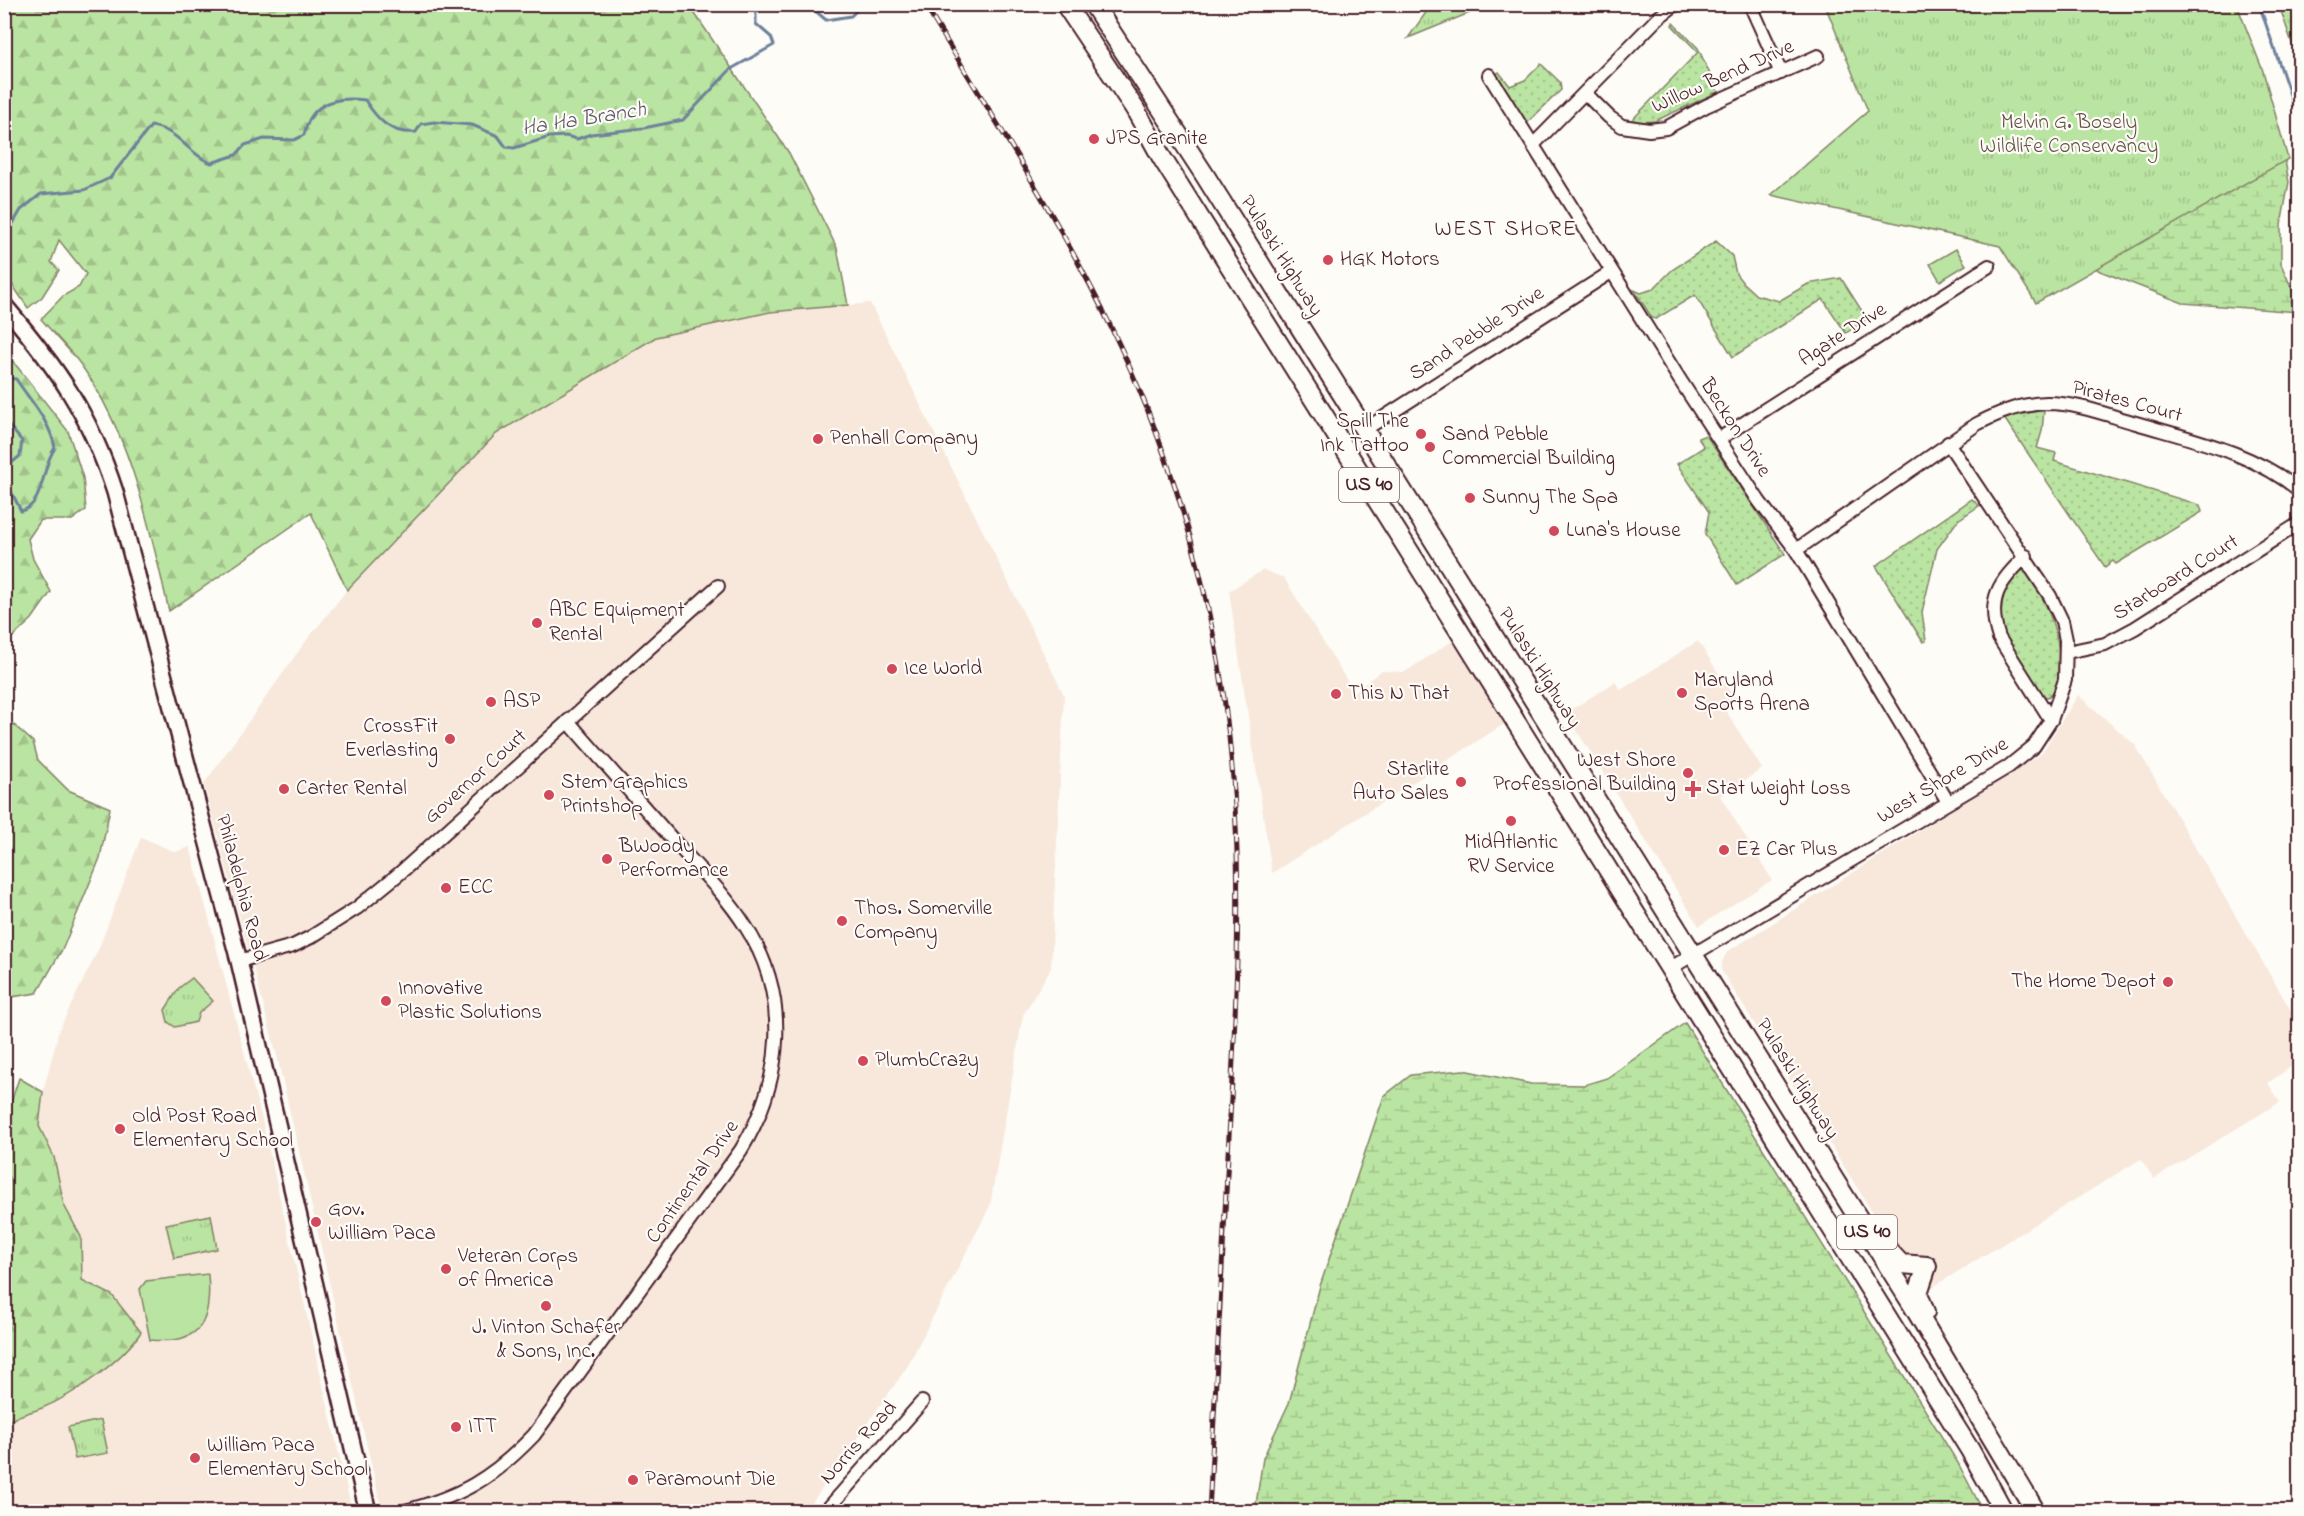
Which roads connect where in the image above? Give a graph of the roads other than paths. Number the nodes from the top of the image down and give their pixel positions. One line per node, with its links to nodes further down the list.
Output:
1 (1065, 4): 27 (highway, US 40)
2 (1093, 4): 13 (highway, Pulaski Highway / US 40)
3 (1676, 4): 8 (street)
4 (1750, 4): 6 (street)
5 (1818, 56): 6 (street, Willow Bend Drive)
6 (1781, 73): 8 (street, Willow Bend Drive)
7 (1489, 75): 9 (street, Beckon Drive)
8 (1585, 93): 9 (street)
9 (1534, 144): 11 (street, Beckon Drive)
10 (1989, 266): 14 (street, Agate Drive)
11 (1611, 272): 13 (street, Sand Pebble Drive); 14 (street, Beckon Drive)
12 (4, 305): 26 (main road, Philadelphia Road)
13 (1364, 430): 25 (highway, Pulaski Highway / US 40)
14 (1719, 439): 18 (street, Beckon Drive)
15 (1948, 443): 16 (street, Pirates Court); 18 (street, Pirates Court); 19 (street, West Shore Drive)
16 (2300, 490)
17 (2300, 524): 21 (street, Starboard Court)
18 (1796, 550): 24 (street, Beckon Drive)
19 (2026, 556): 21 (street, West Shore Drive); 22 (street)
20 (718, 586): 23 (street, Governor Court)
21 (2067, 652): 22 (street, West Shore Drive)
22 (2051, 720): 24 (street, West Shore Drive)
23 (568, 721): 26 (street, Governor Court); 33 (street, Continental Drive)
24 (1948, 802): 25 (street, West Shore Drive)
25 (1692, 956): 27 (street, West Shore Drive); 28 (highway, Pulaski Highway / US 40)
26 (239, 961): 32 (main road, Philadelphia Road)
27 (1669, 969): 31 (highway, US 40)
28 (1849, 1204): 29 (highway, Pulaski Highway / US 40); 29 (highway)
29 (1970, 1398): 35 (highway, Pulaski Highway / US 40)
30 (922, 1402): 34 (street, Norris Road)
31 (2001, 1508)
32 (368, 1512)
33 (401, 1512)
34 (825, 1512)
35 (2036, 1512)

